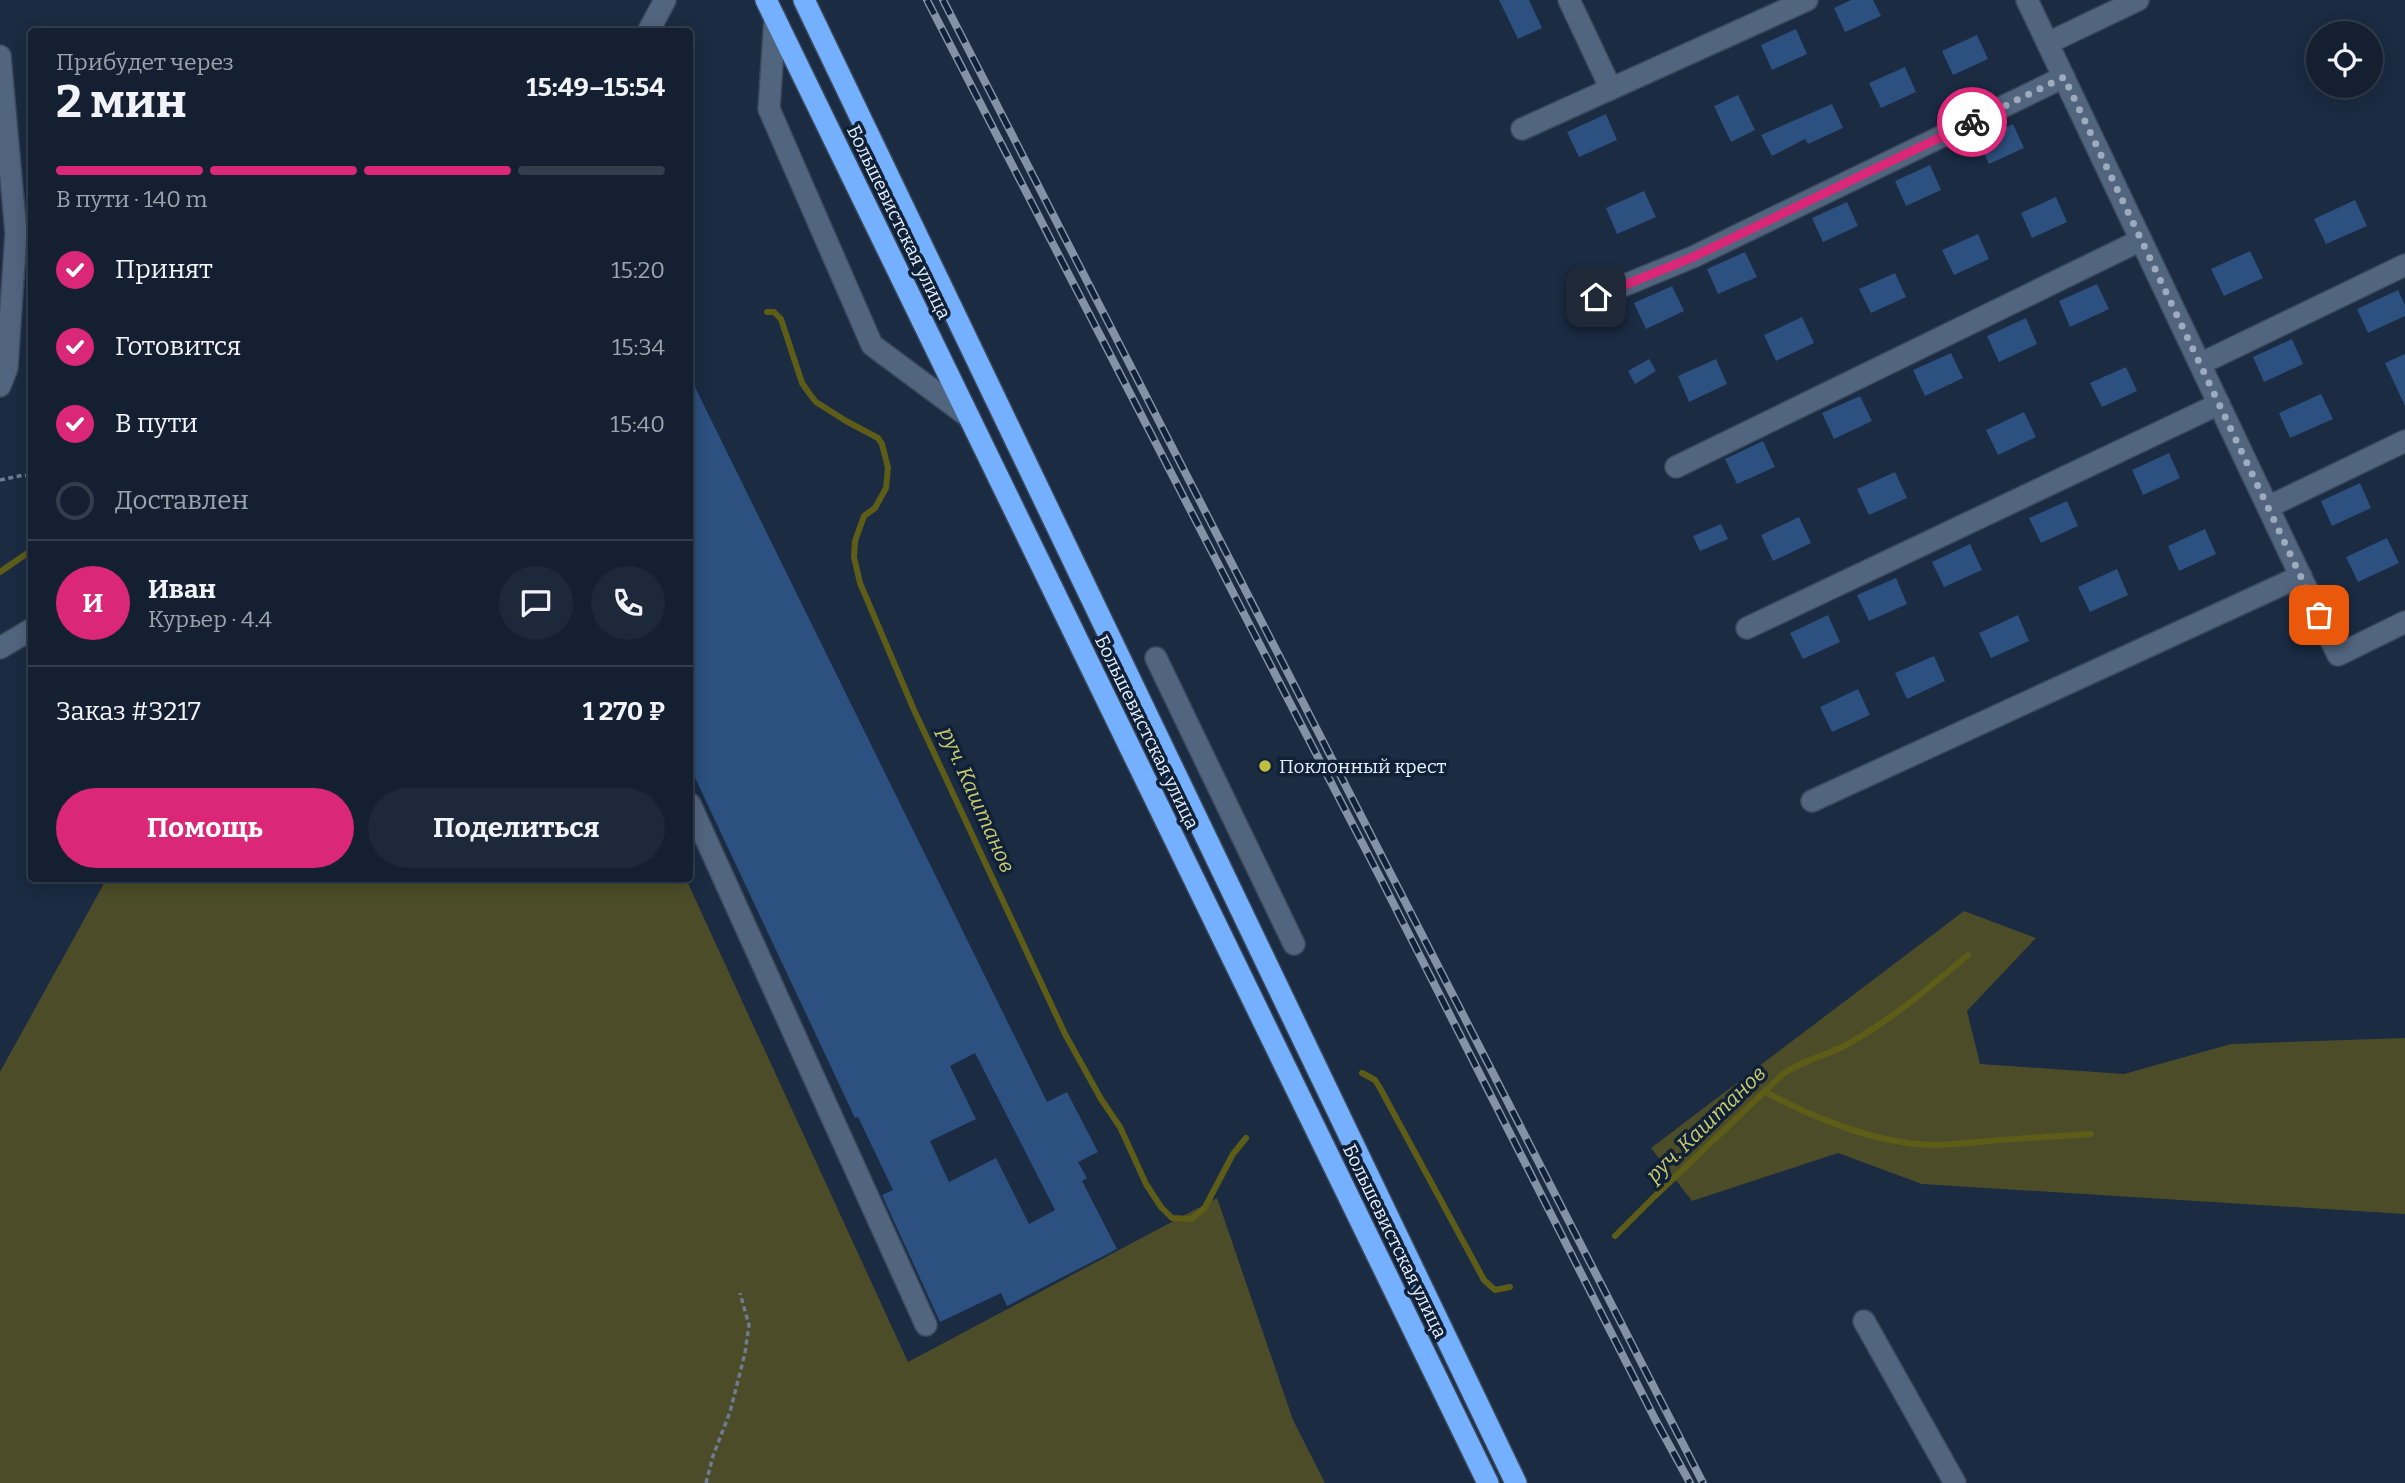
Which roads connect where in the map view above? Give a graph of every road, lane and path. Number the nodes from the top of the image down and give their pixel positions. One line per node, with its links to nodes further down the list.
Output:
1 (665, 0): 8 (street)
2 (804, 0): 40 (highway, Большевистская улица)
3 (1569, 0): 12 (street)
4 (1807, 0): 12 (street)
5 (2027, 0): 9 (street)
6 (2138, 0): 9 (street)
7 (771, 9): 20 (highway, Большевистская улица); 20 (street)
8 (650, 28)
9 (2048, 43): 11 (street)
10 (0, 56): 18 (street)
11 (2064, 77): 14 (street); 16 (street)
12 (1611, 89): 13 (street)
13 (1522, 129)
14 (2141, 240): 17 (street); 22 (street)
15 (2405, 265): 17 (street)
16 (1596, 297)
17 (2200, 364): 19 (street)
18 (0, 386)
19 (2219, 404): 25 (street); 28 (street)
20 (969, 417): 39 (highway, Большевистская улица)
21 (2405, 441): 25 (street)
22 (1676, 467)
23 (28, 476): 24 (path)
24 (0, 480)
25 (2268, 507): 26 (street)
26 (2301, 576): 27 (street); 32 (street)
27 (2405, 622)
28 (1747, 628)
29 (28, 631): 30 (street)
30 (0, 648)
31 (1156, 657): 34 (street)
32 (1812, 801)
33 (693, 811): 37 (street)
34 (1294, 944)
35 (740, 1293): 38 (path)
36 (1864, 1321): 41 (street)
37 (926, 1325)
38 (706, 1483)
39 (1488, 1483)
40 (1516, 1483)
41 (1955, 1483)

